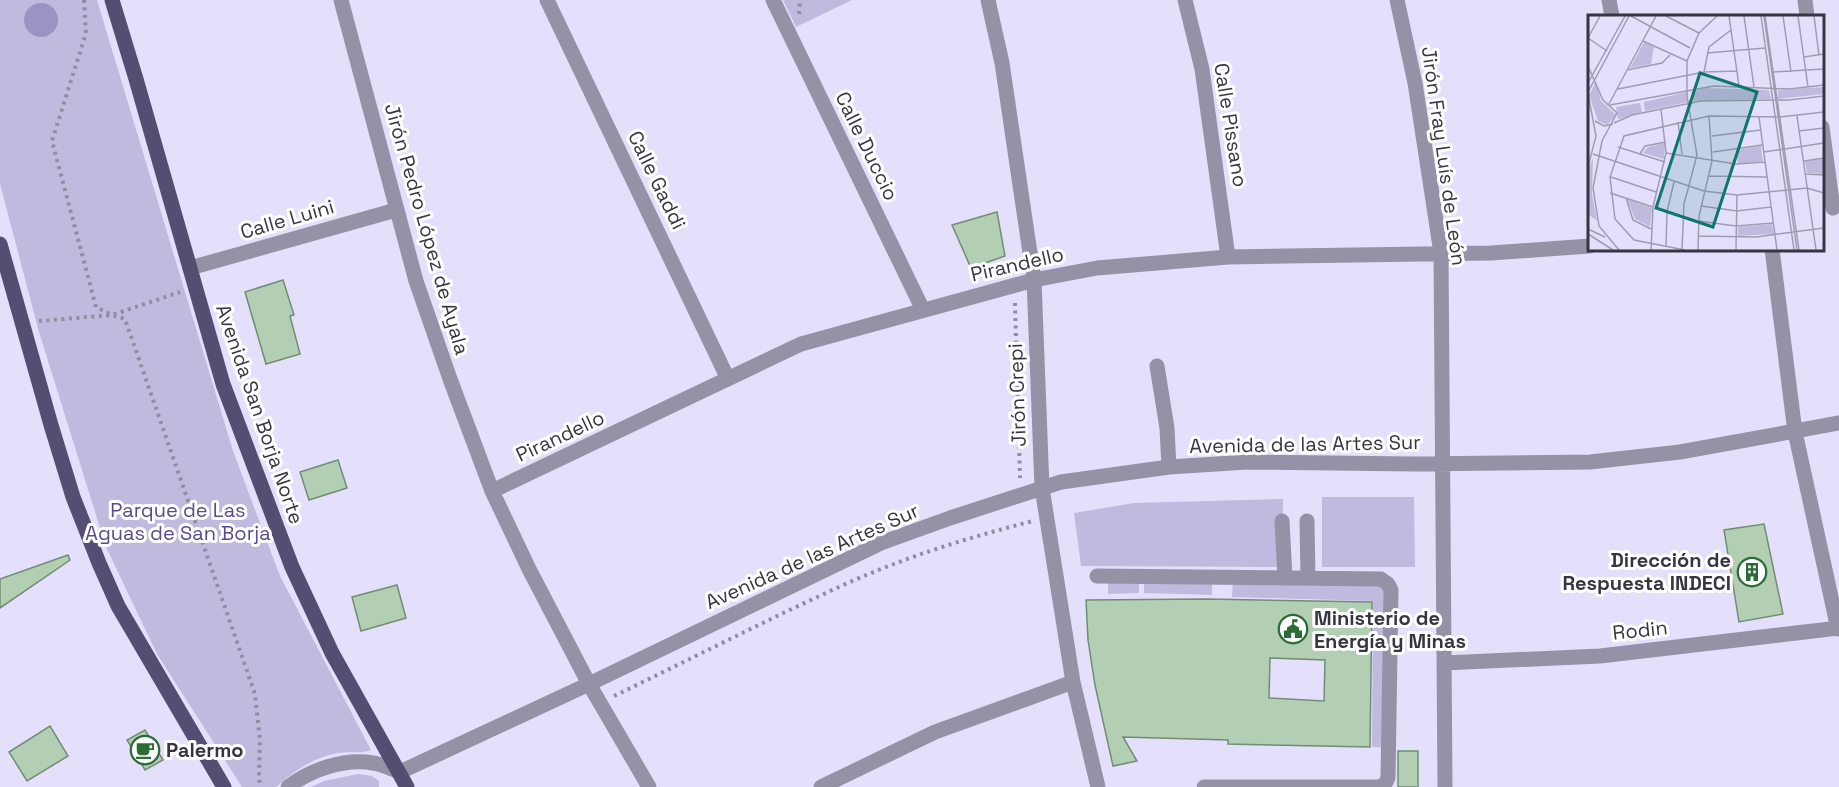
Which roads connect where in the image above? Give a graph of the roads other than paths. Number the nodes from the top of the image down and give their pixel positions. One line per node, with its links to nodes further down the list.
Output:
1 (112, 0): 20 (main road, Avenida San Borja Norte)
2 (341, 0): 14 (street, Jirón Pedro López de Ayala)
3 (547, 0): 24 (street, Calle Gaddi)
4 (773, 0): 22 (street, Calle Duccio)
5 (988, 0): 21 (street, Jirón Crepi)
6 (1185, 0): 19 (street, Calle Pissano)
7 (1398, 0): 18 (street, Jirón Fray Luís de León)
8 (1609, 0): 10 (street)
9 (1804, 0): 11 (street)
10 (1612, 15)
11 (1807, 15)
12 (1824, 143): 13 (street)
13 (1832, 208)
14 (396, 210): 20 (street, Calle Luini); 30 (street, Jirón Pedro López de Ayala)
15 (1588, 246): 18 (street, Pirandello)
16 (1, 249): 41 (main road)
17 (1772, 250): 26 (street)
18 (1440, 253): 19 (street, Pirandello); 27 (street, Jirón Fray Luís de León)
19 (1228, 257): 21 (street, Pirandello)
20 (190, 268): 40 (main road, Avenida San Borja Norte)
21 (1034, 279): 22 (street, Pirandello); 29 (street, Jirón Crepi)
22 (923, 310): 24 (street, Pirandello)
23 (1157, 366): 28 (street)
24 (728, 379): 30 (street, Pirandello)
25 (1839, 423): 26 (street, Avenida de las Artes Sur)
26 (1795, 432): 27 (street, Avenida de las Artes Sur); 36 (street)
27 (1443, 464): 28 (street, Avenida de las Artes Sur); 37 (street, Jirón Fray Luís de León)
28 (1169, 467): 29 (street, Avenida de las Artes Sur)
29 (1042, 488): 38 (street, Jirón Crepi); 39 (street, Avenida de las Artes Sur)
30 (492, 491): 39 (street, Jirón Pedro López de Ayala)
31 (1282, 521): 34 (street)
32 (1307, 521): 35 (street)
33 (1097, 576): 34 (street)
34 (1285, 578): 35 (street)
35 (1308, 578): 48 (street)
36 (1839, 629): 37 (street, Rodin)
37 (1444, 663): 49 (street, Jirón Fray Luís de León)
38 (1073, 682): 46 (street); 47 (street, Jirón Crepi)
39 (589, 684): 40 (street, Avenida de las Artes Sur); 45 (street, Jirón Pedro López de Ayala)
40 (400, 772): 42 (street); 43 (street); 44 (main road, Avenida San Borja Norte)
41 (224, 787)
42 (288, 787)
43 (394, 787)
44 (407, 787)
45 (649, 787)
46 (821, 787)
47 (1098, 787)
48 (1204, 787)
49 (1445, 787)

